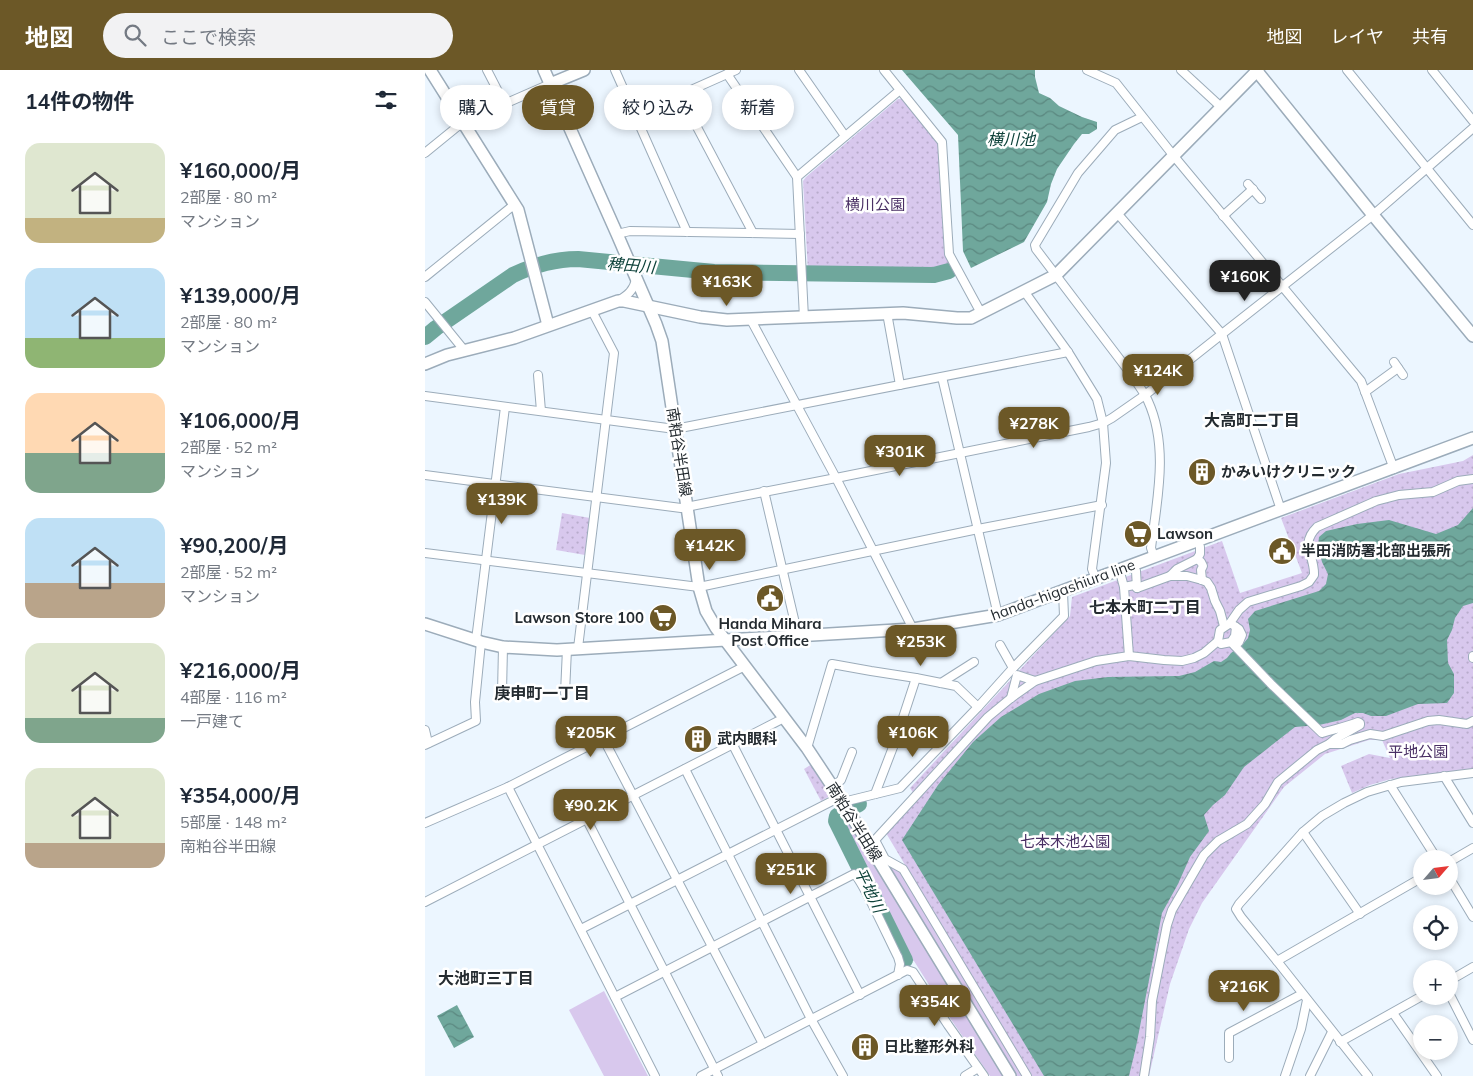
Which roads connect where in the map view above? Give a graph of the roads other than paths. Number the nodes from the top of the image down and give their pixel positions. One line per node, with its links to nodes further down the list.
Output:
1 (430, 70): 19 (main road)
2 (487, 70): 16 (street)
3 (544, 70): 15 (main road, 南粕谷半田線)
4 (584, 70): 15 (main road)
5 (615, 70): 17 (street)
6 (736, 70): 14 (street)
7 (799, 70): 30 (street)
8 (884, 70): 20 (street)
9 (1087, 70): 23 (street)
10 (1181, 70): 22 (street)
11 (1257, 70): 22 (main road); 38 (main road)
12 (1347, 70): 33 (street)
13 (1435, 71): 24 (street)
14 (727, 74): 18 (street); 34 (street)
15 (550, 84): 21 (street); 43 (main road, 南粕谷半田線)
16 (495, 85)
17 (622, 85)
18 (701, 85)
19 (440, 86)
20 (899, 90): 30 (street); 55 (street)
21 (512, 100)
22 (1221, 107): 32 (main road)
23 (1143, 117): 32 (street); 46 (street)
24 (1473, 121)
25 (1473, 128): 33 (street)
26 (453, 130): 31 (street)
27 (468, 130): 36 (main road)
28 (642, 130): 41 (street)
29 (699, 130): 42 (street)
30 (845, 136): 34 (street)
31 (425, 153)
32 (1173, 155): 37 (main road); 39 (street)
33 (1427, 169): 38 (street); 40 (street)
34 (797, 177): 44 (street)
35 (1261, 199): 39 (street)
36 (515, 204): 47 (street); 58 (main road)
37 (1117, 213): 46 (main road); 60 (street)
38 (1373, 215): 48 (street); 59 (main road)
39 (1223, 216): 48 (street)
40 (1473, 225)
41 (687, 232): 42 (street); 43 (street)
42 (753, 233): 44 (street)
43 (617, 234): 45 (main road, 南粕谷半田線)
44 (800, 234): 56 (street)
45 (635, 275): 50 (street); 52 (main road, 南粕谷半田線)
46 (1056, 275): 49 (main road); 69 (street)
47 (425, 277)
48 (1282, 287): 60 (street); 68 (street)
49 (1024, 291): 55 (main road); 62 (street)
50 (618, 301): 52 (main road); 53 (main road)
51 (425, 302): 61 (street)
52 (648, 306): 57 (main road); 76 (main road, 南粕谷半田線)
53 (593, 311): 58 (main road); 74 (street)
54 (887, 313): 55 (main road); 56 (main road); 67 (street)
55 (981, 313)
56 (804, 318): 57 (main road)
57 (751, 320): 71 (street)
58 (548, 325): 61 (main road)
59 (1471, 330)
60 (1223, 334): 69 (street); 88 (street)
61 (464, 350): 63 (main road)
62 (1067, 352): 66 (street); 75 (street)
63 (425, 364)
64 (538, 375): 73 (street)
65 (1403, 375): 68 (street)
66 (942, 377): 67 (street); 78 (street)
67 (901, 385): 71 (street)
68 (1365, 392): 79 (street)
69 (1145, 395): 75 (street); 93 (street)
70 (425, 396): 72 (street)
71 (796, 405): 76 (street); 81 (street)
72 (505, 407): 73 (street); 83 (street)
73 (541, 411): 74 (street)
74 (606, 420): 76 (street); 85 (street)
75 (1103, 423): 78 (street); 86 (street)
76 (675, 429): 87 (main road, 南粕谷半田線)
77 (1473, 438): 79 (main road, handa-higashiura line)
78 (960, 453): 81 (street); 89 (street)
79 (1394, 468): 88 (main road, handa-higashiura line)
80 (425, 475): 83 (street)
81 (836, 478): 84 (street); 91 (street)
82 (1473, 479): 109 (street)
83 (496, 484): 85 (street); 94 (street)
84 (765, 492): 87 (street); 96 (street)
85 (597, 496): 87 (street); 98 (street)
86 (1101, 505): 89 (street); 101 (street)
87 (687, 507): 103 (main road, 南粕谷半田線)
88 (1281, 510): 93 (main road, handa-higashiura line)
89 (978, 529): 91 (street); 107 (street)
90 (1199, 547): 95 (street)
91 (873, 551): 96 (street); 110 (street)
92 (425, 553): 94 (street)
93 (1154, 557): 101 (main road, handa-higashiura line)
94 (486, 560): 98 (street); 113 (street)
95 (1197, 560): 100 (street); 102 (street)
96 (783, 570): 103 (street); 111 (street)
97 (1136, 571): 105 (street)
98 (586, 573): 103 (street); 118 (street)
99 (1121, 576): 104 (street)
100 (1170, 576): 102 (street); 105 (street)
101 (1096, 579): 106 (main road, handa-higashiura line)
102 (1202, 580): 109 (street)
103 (699, 587): 112 (main road, 南粕谷半田線)
104 (1124, 587): 105 (street); 119 (street)
105 (1137, 588)
106 (1063, 592): 107 (main road, handa-higashiura line); 122 (street)
107 (998, 615): 110 (main road, handa-higashiura line)
108 (425, 624): 113 (main road, handa-higashiura line)
109 (1230, 626): 114 (street); 116 (street)
110 (913, 629): 111 (main road, handa-higashiura line)
111 (797, 636): 112 (main road, handa-higashiura line)
112 (725, 640): 118 (main road, handa-higashiura line); 121 (main road, 南粕谷半田線)
113 (479, 641): 117 (main road, handa-higashiura line); 134 (street)
114 (1218, 641): 116 (street); 119 (street)
115 (1000, 645): 122 (street)
116 (1235, 645): 135 (street)
117 (503, 647): 118 (main road, handa-higashiura line); 126 (street)
118 (572, 648): 127 (street)
119 (1129, 656): 124 (street)
120 (974, 662): 125 (street)
121 (745, 666): 130 (main road, 南粕谷半田線); 133 (street)
122 (1015, 671): 124 (street); 128 (street); 129 (street)
123 (917, 678): 125 (street); 137 (street); 144 (street)
124 (1035, 681): 128 (street)
125 (941, 683): 129 (street)
126 (502, 692)
127 (565, 693)
128 (1011, 698): 193 (street)
129 (978, 707): 144 (street)
130 (784, 718): 136 (street); 137 (main road, 南粕谷半田線)
131 (1473, 721): 135 (street)
132 (425, 730): 134 (street)
133 (603, 738): 143 (street); 145 (street)
134 (426, 744)
135 (1329, 744): 194 (street)
136 (733, 745): 139 (street); 150 (street)
137 (807, 748): 146 (main road, 南粕谷半田線)
138 (853, 752): 146 (street)
139 (685, 769): 145 (street); 155 (street)
140 (1473, 772): 141 (street)
141 (1444, 776): 142 (street); 149 (street)
142 (1390, 785): 151 (street); 154 (street)
143 (508, 787): 148 (street); 152 (street)
144 (875, 794): 146 (street)
145 (634, 796): 147 (street); 157 (street)
146 (842, 801): 150 (street); 192 (main road, 南粕谷半田線)
147 (587, 820): 152 (street); 162 (street)
148 (425, 823)
149 (1473, 823)
150 (776, 829): 155 (street); 160 (street)
151 (1303, 832): 163 (street); 168 (street)
152 (537, 846): 161 (street); 166 (street)
153 (1473, 848): 156 (street)
154 (1431, 850)
155 (727, 854): 157 (street); 165 (street)
156 (1458, 857)
157 (677, 880): 162 (street); 167 (street)
158 (1413, 883): 163 (street)
159 (1458, 892): 164 (street)
160 (811, 897): 165 (street); 171 (street); 173 (street)
161 (425, 902)
162 (630, 904): 166 (street); 170 (street)
163 (1360, 914): 168 (street)
164 (1473, 917)
165 (762, 922): 167 (street); 179 (street)
166 (581, 929): 174 (street)
167 (713, 947): 170 (street); 183 (street)
168 (1277, 961): 175 (street)
169 (1473, 967): 172 (street)
170 (664, 971): 174 (street); 186 (street)
171 (898, 975): 173 (street); 185 (street)
172 (1458, 976)
173 (860, 995): 179 (street)
174 (615, 997): 188 (street)
175 (1305, 997): 180 (street); 184 (street); 195 (street)
176 (1413, 1001): 178 (street)
177 (1455, 1005): 181 (street)
178 (1393, 1013): 182 (street); 198 (street)
179 (811, 1020): 183 (street); 190 (street)
180 (1332, 1032): 182 (street); 196 (street)
181 (1473, 1040)
182 (1340, 1042): 197 (street)
183 (763, 1044): 186 (street)
184 (1229, 1058)
185 (978, 1068): 187 (street); 191 (street)
186 (716, 1073): 189 (street)
187 (969, 1075)
188 (655, 1076)
189 (701, 1076)
190 (843, 1076)
191 (984, 1076)
192 (1010, 1076)
193 (1027, 1076)
194 (1144, 1076)
195 (1285, 1076)
196 (1310, 1076)
197 (1367, 1076)
198 (1437, 1076)

